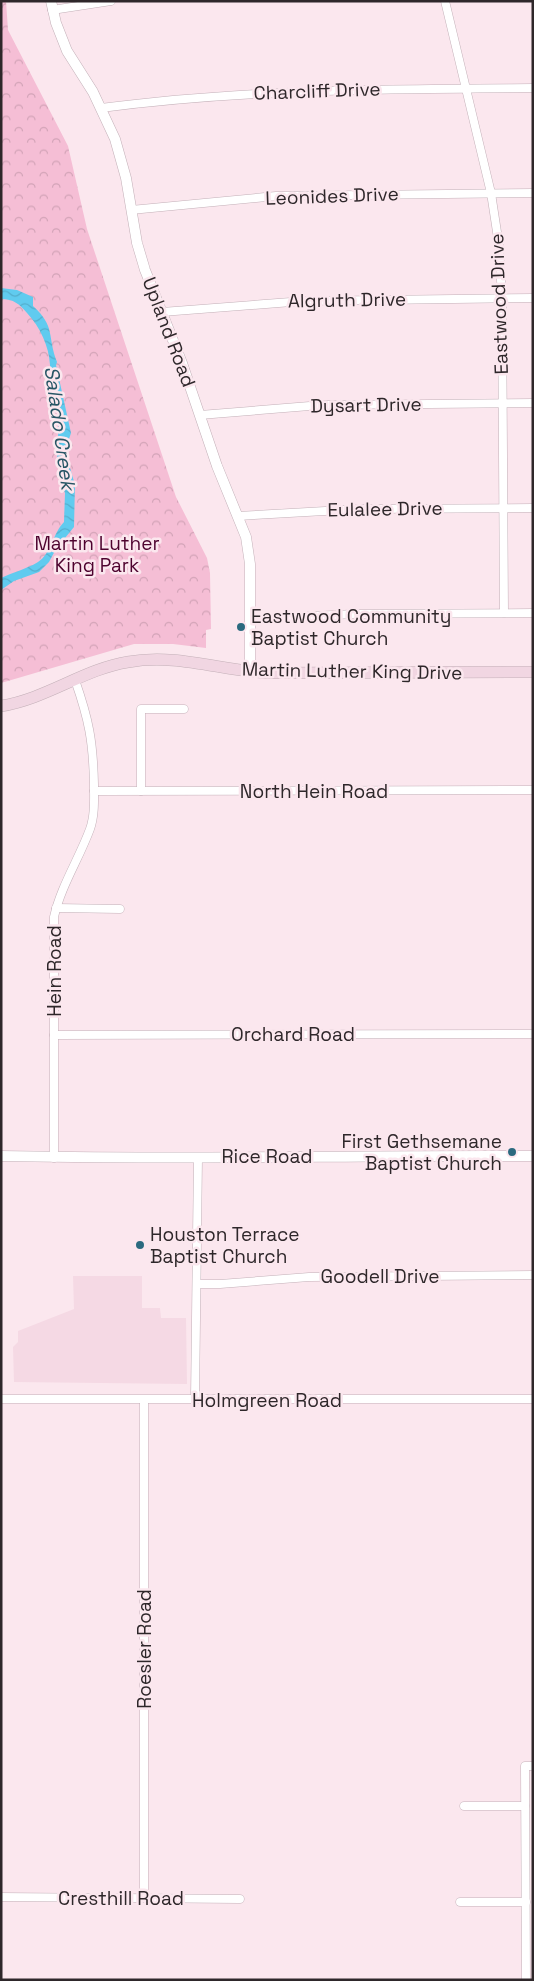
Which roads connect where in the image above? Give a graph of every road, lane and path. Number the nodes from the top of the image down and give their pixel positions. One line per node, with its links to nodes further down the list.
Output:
1 (111, 1): 3 (street)
2 (445, 1): 4 (street, Eastwood Drive)
3 (52, 5): 6 (street, Upland Road)
4 (467, 88): 5 (street, Charcliff Drive); 6 (street, Charcliff Drive); 8 (street, Eastwood Drive)
5 (533, 88)
6 (102, 108): 9 (street, Upland Road)
7 (533, 192): 8 (street, Leonides Drive)
8 (491, 193): 9 (street, Leonides Drive); 10 (street, Eastwood Drive)
9 (131, 210): 12 (street, Upland Road)
10 (502, 298): 11 (street, Algruth Drive); 12 (street, Algruth Drive); 14 (street, Eastwood Drive)
11 (533, 298)
12 (162, 312): 15 (street, Upland Road)
13 (533, 403): 14 (street, Dysart Drive)
14 (502, 404): 15 (street, Dysart Drive); 16 (street, Eastwood Drive)
15 (200, 415): 18 (street, Upland Road)
16 (503, 508): 17 (street, Eulalee Drive); 18 (street, Eulalee Drive); 19 (street, Eastwood Drive)
17 (533, 508)
18 (238, 516): 21 (street, Upland Road)
19 (504, 613): 20 (street); 21 (street)
20 (533, 613)
21 (250, 619): 22 (street, Upland Road)
22 (250, 672): 23 (main road, Martin Luther King Drive); 24 (main road, Martin Luther King Drive)
23 (533, 672)
24 (75, 680): 25 (main road, Martin Luther King Drive); 28 (street, Hein Road)
25 (1, 706)
26 (184, 709): 29 (street)
27 (533, 790): 29 (street, North Hein Road)
28 (94, 791): 29 (street, North Hein Road); 30 (street, Hein Road)
29 (141, 791)
30 (56, 908): 31 (street); 32 (street, Hein Road)
31 (120, 909)
32 (54, 1034): 33 (street, Orchard Road); 37 (street, Hein Road)
33 (533, 1034)
34 (1, 1156): 37 (street, Rice Road)
35 (198, 1156): 36 (street, Rice Road); 37 (street, Rice Road); 39 (street)
36 (533, 1156)
37 (54, 1158)
38 (533, 1276): 39 (street, Goodell Drive)
39 (197, 1284): 43 (street)
40 (1, 1399): 42 (street, Holmgreen Road)
41 (533, 1399): 43 (street, Holmgreen Road)
42 (144, 1400): 43 (street, Holmgreen Road); 49 (street, Roesler Road)
43 (195, 1400)
44 (529, 1766): 46 (street)
45 (464, 1806): 46 (street)
46 (525, 1806): 47 (street)
47 (529, 1859): 52 (street)
48 (1, 1897): 49 (street, Cresthill Road)
49 (144, 1898): 50 (street, Cresthill Road)
50 (240, 1899)
51 (460, 1902): 52 (street)
52 (526, 1902): 53 (street)
53 (530, 1951): 54 (street)
54 (526, 1980)

